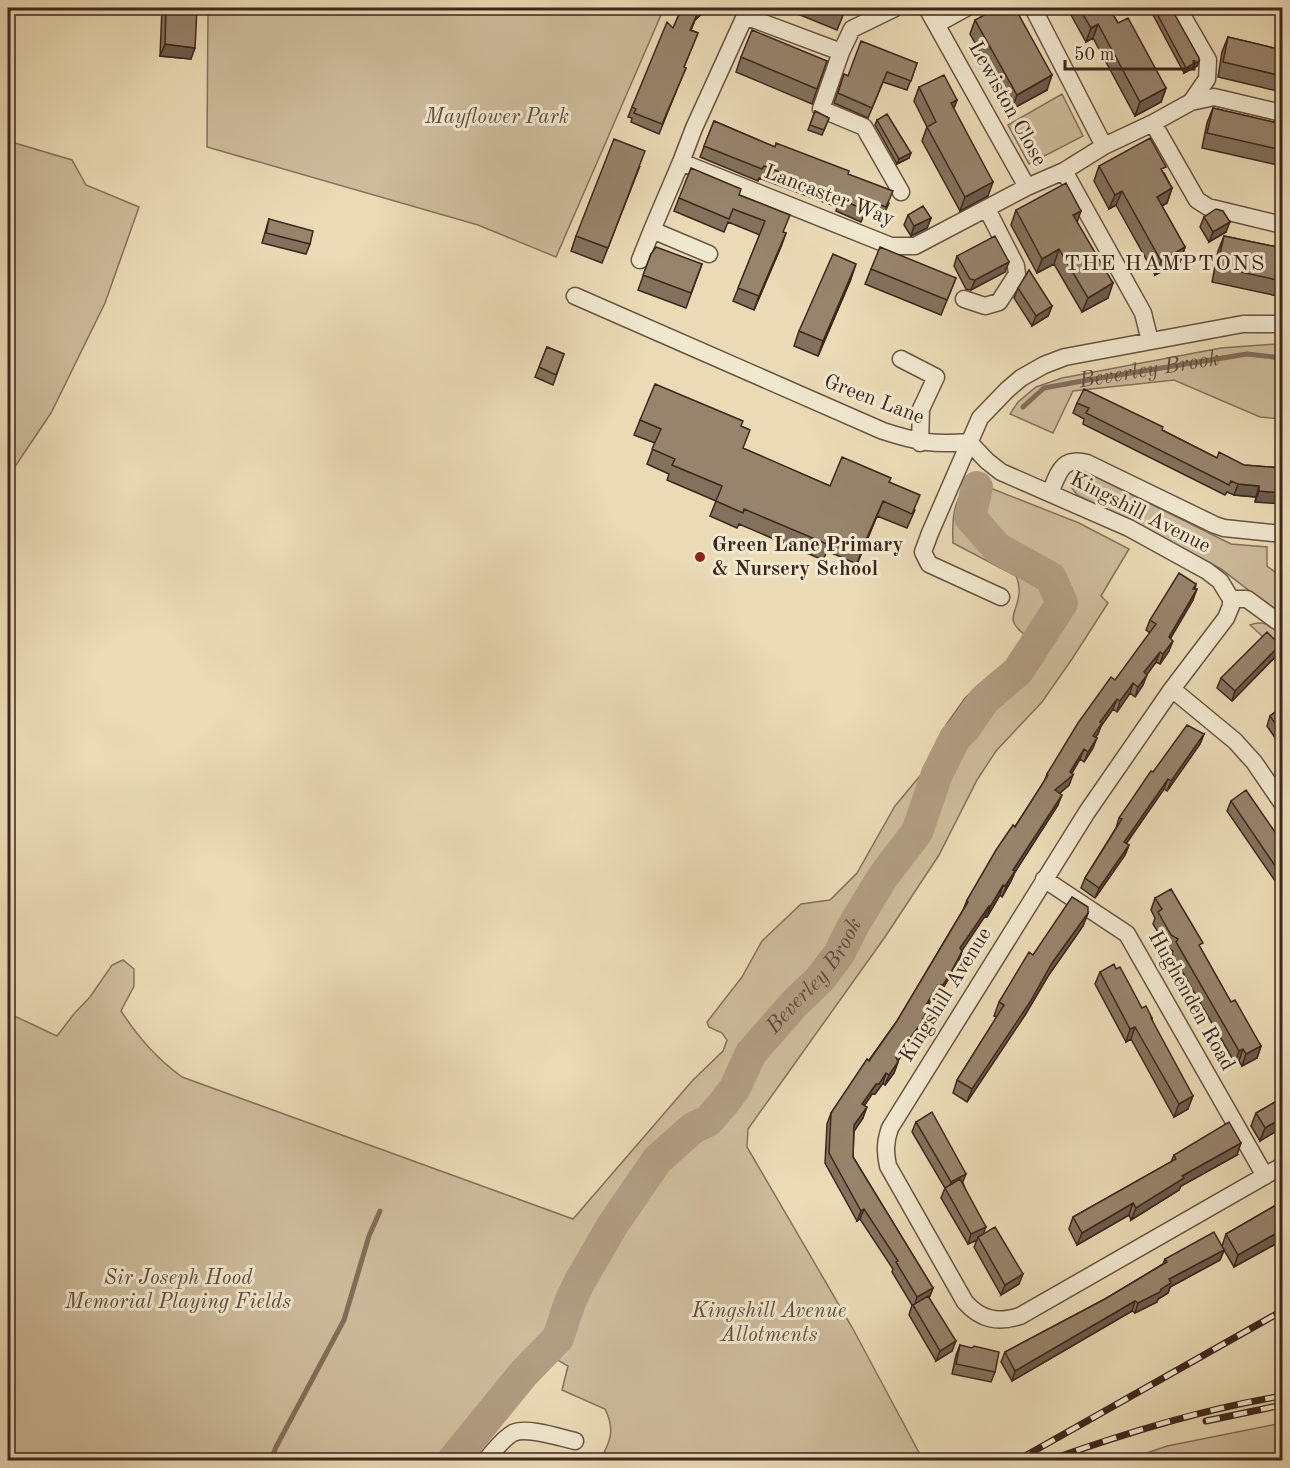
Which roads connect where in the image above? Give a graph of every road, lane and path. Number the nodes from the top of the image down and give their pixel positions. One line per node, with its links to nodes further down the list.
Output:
1 (895, 8): 7 (street)
2 (927, 8): 6 (street, Lewiston Close)
3 (966, 8): 6 (street)
4 (1033, 8): 11 (street)
5 (1178, 8): 8 (street)
6 (937, 24): 14 (street, Lewiston Close)
7 (841, 52): 12 (street); 15 (street)
8 (1191, 102): 9 (street); 10 (street, Lewiston Close)
9 (1282, 113)
10 (1153, 123): 11 (street, Lewiston Close); 17 (street)
11 (1104, 146): 13 (street, Lewiston Close)
12 (681, 162): 16 (street, Lancaster Way); 18 (street)
13 (1064, 171): 14 (street, Lewiston Close); 24 (street)
14 (1027, 188): 16 (street, Lancaster Way)
15 (901, 192)
16 (987, 208): 22 (street)
17 (1282, 225)
18 (652, 231): 19 (street); 20 (street)
19 (710, 254)
20 (640, 260)
21 (575, 296): 27 (street, Green Lane)
22 (964, 300)
23 (1282, 324): 24 (street)
24 (1150, 341): 26 (street)
25 (901, 359): 27 (street)
26 (969, 442): 27 (street, Green Lane); 28 (street, Kingshill Avenue); 30 (street)
27 (920, 443)
28 (1050, 493): 29 (street); 31 (street, Kingshill Avenue)
29 (1282, 534)
30 (1001, 597)
31 (1231, 598): 32 (street); 33 (street, Kingshill Avenue)
32 (1277, 621)
33 (1172, 689): 34 (street); 35 (street, Kingshill Avenue)
34 (1282, 803)
35 (1044, 879): 37 (street, Hughenden Road); 37 (street, Kingshill Avenue)
36 (1282, 1166): 37 (street, Kingshill Avenue)
37 (1265, 1176)
38 (575, 1441): 39 (street)
39 (486, 1461)

